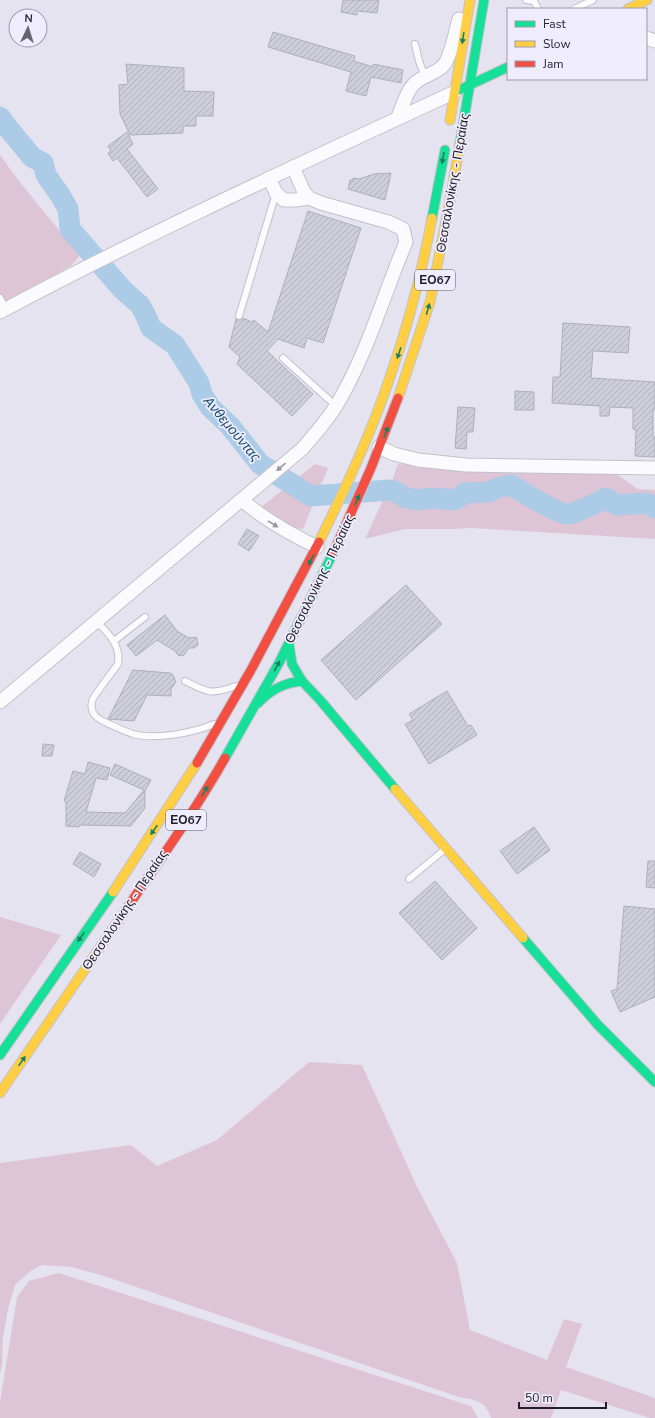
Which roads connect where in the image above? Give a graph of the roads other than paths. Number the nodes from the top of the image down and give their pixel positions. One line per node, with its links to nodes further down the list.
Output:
1 (464, 0): 12 (street)
2 (470, 0): 14 (main road, Θεσσαλονίκης - Περαίας / ΕΟ67, one-way to 14)
3 (484, 0): 13 (main road, Θεσσαλονίκης - Περαίας / ΕΟ67)
4 (526, 0): 7 (lane)
5 (593, 0): 8 (lane)
6 (647, 0): 9 (main road)
7 (535, 1)
8 (576, 8)
9 (630, 8)
10 (415, 44): 12 (lane)
11 (507, 67): 13 (main road)
12 (425, 77): 15 (street)
13 (470, 84): 14 (main road); 24 (main road, Θεσσαλονίκης - Περαίας / ΕΟ67, one-way to 13)
14 (455, 92): 15 (street); 27 (main road, Θεσσαλονίκης - Περαίας / ΕΟ67, one-way to 27)
15 (398, 117): 16 (street)
16 (293, 167): 17 (street); 19 (street)
17 (269, 178): 18 (street); 20 (street)
18 (276, 193): 19 (street); 21 (lane)
19 (309, 198): 23 (street)
20 (2, 307)
21 (239, 316)
22 (283, 358): 23 (lane)
23 (336, 406): 26 (street, one-way to 26)
24 (379, 447): 25 (street); 31 (main road, Θεσσαλονίκης - Περαίας / ΕΟ67, one-way to 24)
25 (655, 468)
26 (242, 500): 27 (street, one-way to 27); 29 (street)
27 (317, 547): 34 (main road, Θεσσαλονίκης - Περαίας / ΕΟ67, one-way to 34)
28 (145, 617): 30 (lane)
29 (96, 621): 30 (lane); 35 (street)
30 (114, 641): 37 (lane)
31 (289, 644): 33 (main road); 36 (main road, Θεσσαλονίκης - Περαίας / ΕΟ67, one-way to 31)
32 (185, 681): 34 (lane)
33 (302, 681): 36 (main road); 38 (main road)
34 (245, 683): 37 (main road, Θεσσαλονίκης - Περαίας / ΕΟ67)
35 (0, 702)
36 (257, 703): 42 (main road, Θεσσαλονίκης - Περαίας / ΕΟ67, one-way to 36)
37 (224, 719): 40 (main road, Θεσσαλονίκης - Περαίας / ΕΟ67, one-way to 40)
38 (445, 849): 39 (lane); 41 (main road)
39 (409, 879)
40 (0, 1055)
41 (655, 1082)
42 (0, 1093)

